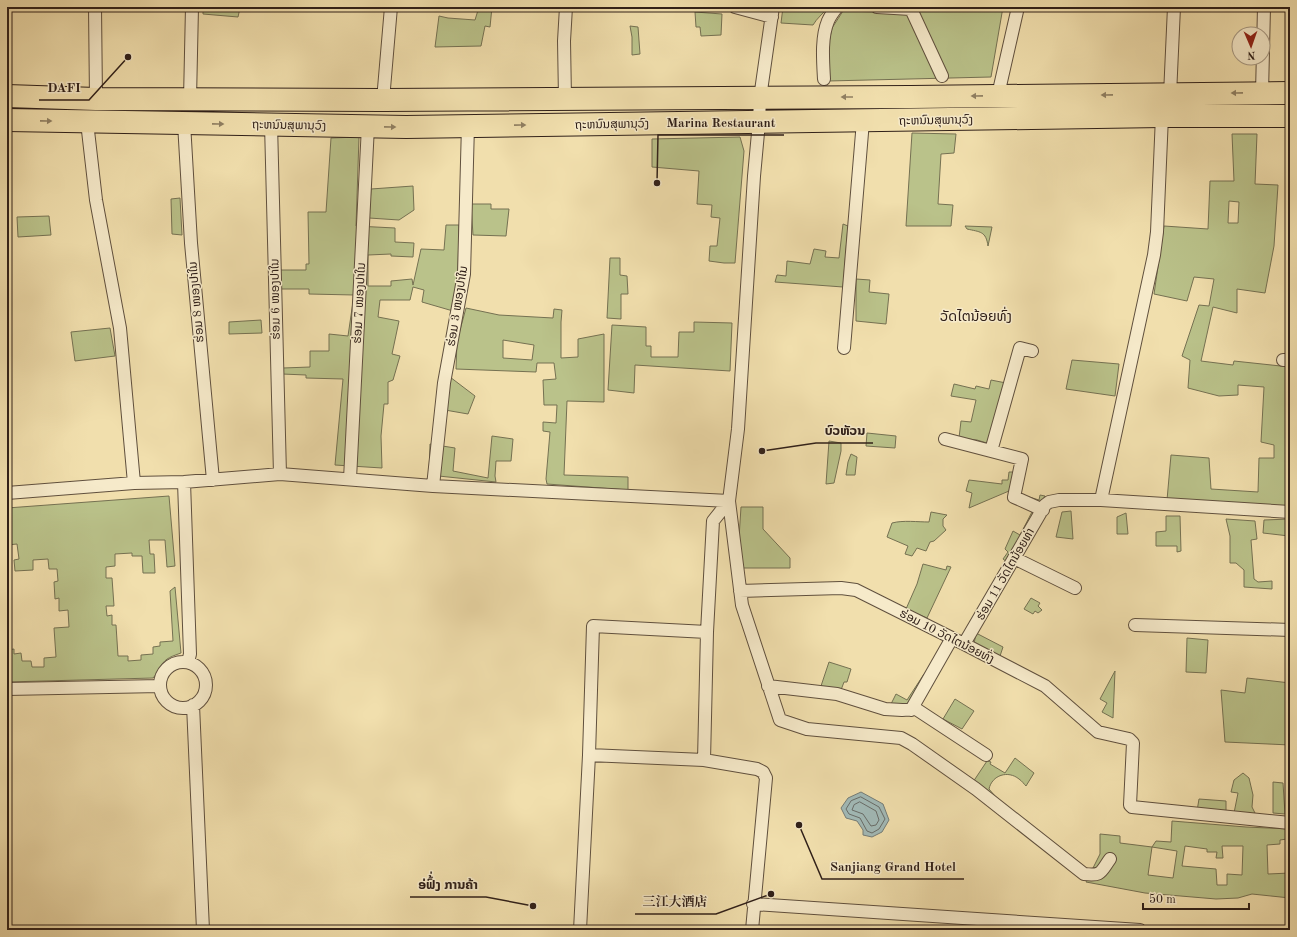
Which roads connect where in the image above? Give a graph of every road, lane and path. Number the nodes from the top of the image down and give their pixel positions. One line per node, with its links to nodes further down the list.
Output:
1 (95, 7): 20 (street)
2 (192, 7): 23 (street)
3 (391, 7): 24 (street)
4 (566, 7): 21 (street)
5 (735, 7): 12 (street)
6 (837, 7): 14 (street)
7 (878, 7): 11 (street)
8 (1018, 7): 17 (street)
9 (1174, 7): 18 (street)
10 (1264, 7): 16 (street)
11 (911, 8): 13 (street)
12 (772, 12): 22 (street)
13 (942, 76)
14 (824, 79)
15 (1290, 92): 16 (highway, ຖະຫນົນສຸພານຸວົງ)
16 (1262, 93): 18 (highway, ຖະຫນົນສຸພານຸວົງ, one-way to 18)
17 (998, 95): 18 (highway, ຖະຫນົນສຸພານຸວົງ, one-way to 17); 22 (highway, ຖະຫນົນສຸພານຸວົງ, one-way to 22)
18 (1170, 95)
19 (7, 96): 20 (highway, ຖະຫນົນສຸພານຸວົງ)
20 (96, 98): 23 (highway, ຖະຫນົນສຸພານຸວົງ)
21 (565, 98): 22 (highway, ຖະຫນົນສຸພານຸວົງ); 24 (highway, ຖະຫນົນສຸພານຸວົງ)
22 (760, 98): 30 (street)
23 (190, 99): 24 (highway, ຖະຫນົນສຸພານຸວົງ)
24 (383, 100)
25 (1162, 116): 26 (highway, ຖະຫນົນສຸພານຸວົງ); 28 (highway, ຖະຫນົນສຸພານຸວົງ); 46 (street)
26 (1290, 116)
27 (7, 120): 29 (highway, ຖະຫນົນສຸພານຸວົງ, one-way to 29)
28 (863, 121): 30 (highway, ຖະຫນົນສຸພານຸວົງ); 35 (street)
29 (87, 122): 31 (highway, ຖະຫນົນສຸພານຸວົງ); 43 (street)
30 (759, 122): 34 (highway, ຖະຫນົນສຸພານຸວົງ, one-way to 30); 47 (street)
31 (184, 123): 32 (highway, ຖະຫນົນສຸພານຸວົງ, one-way to 32); 41 (street, ຮ່ອມ 8 ໜອງປາໃນ)
32 (271, 124): 33 (highway, ຖະຫນົນສຸພານຸວົງ); 39 (street, ຮ່ອມ 6 ໜອງປາໃນ)
33 (368, 126): 34 (highway, ຖະຫນົນສຸພານຸວົງ, one-way to 34); 40 (street, ຮ່ອມ 7 ໜອງປາໃນ)
34 (468, 126): 44 (street, ຮ່ອມ 3 ໜອງປາໃນ)
35 (844, 348)
36 (1032, 351): 38 (street)
37 (946, 439): 38 (street)
38 (991, 451): 48 (street)
39 (280, 474): 40 (street); 41 (street)
40 (350, 479): 44 (street)
41 (213, 480): 42 (street)
42 (184, 482): 43 (street); 58 (street)
43 (134, 483): 45 (street)
44 (433, 486): 47 (street)
45 (7, 493)
46 (1101, 500): 48 (street); 49 (street)
47 (729, 501): 52 (street); 55 (street)
48 (1044, 507): 50 (street, ຮ່ອມ 11 ວັດໄຕນ້ອຍທ່າ)
49 (1290, 512)
50 (1014, 558): 51 (street); 57 (street, ຮ່ອມ 11 ວັດໄຕນ້ອຍທ່າ)
51 (1075, 588)
52 (740, 591): 56 (street, ຮ່ອມ 10 ວັດໄຕນ້ອຍທົ່ງ); 60 (street)
53 (1135, 625): 54 (street)
54 (1290, 630)
55 (707, 632): 64 (street); 66 (street)
56 (952, 638): 57 (street, ຮ່ອມ 10 ວັດໄຕນ້ອຍທົ່ງ); 63 (street)
57 (964, 644): 67 (street, ຮ່ອມ 10 ວັດໄຕນ້ອຍທົ່ງ)
58 (188, 662): 59 (street); 62 (street)
59 (160, 686): 61 (street); 62 (street)
60 (768, 686): 63 (street); 68 (street)
61 (7, 689)
62 (193, 705): 72 (street)
63 (911, 710): 65 (street)
64 (589, 755): 66 (street); 73 (street)
65 (986, 755)
66 (704, 760): 69 (street)
67 (1290, 823)
68 (1110, 859)
69 (753, 904): 70 (street); 74 (street)
70 (1072, 928): 71 (street)
71 (1122, 929): 75 (street)
72 (203, 930)
73 (580, 930)
74 (752, 930)
75 (1140, 930)

